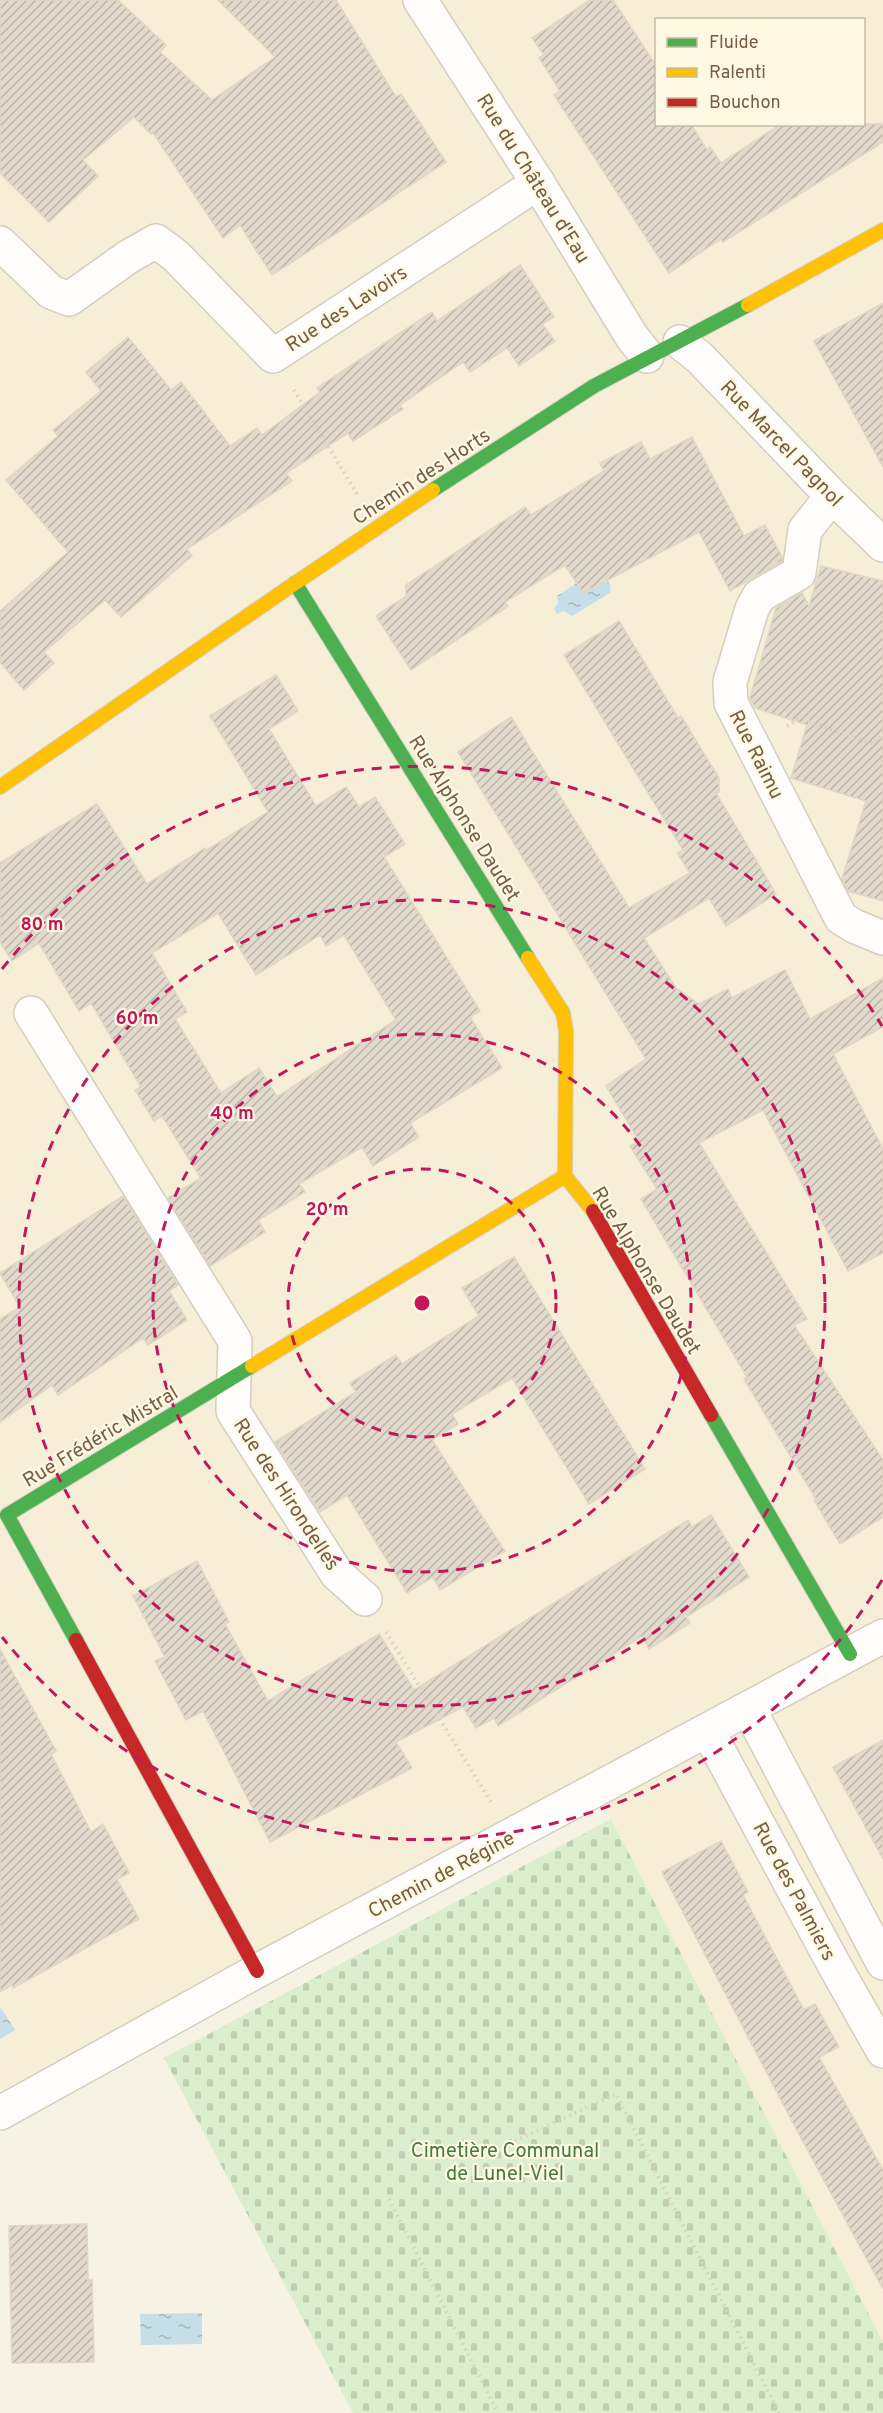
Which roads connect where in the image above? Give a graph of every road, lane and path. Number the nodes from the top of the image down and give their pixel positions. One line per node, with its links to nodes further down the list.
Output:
1 (420, 0): 2 (street, Rue du Château d'Eau)
2 (538, 183): 6 (street, Rue des Lavoirs); 7 (street, Rue du Château d'Eau)
3 (883, 230): 5 (street, Chemin des Horts)
4 (0, 243): 6 (street, Rue des Lavoirs)
5 (680, 342): 7 (street, Chemin des Horts); 8 (street, Rue Marcel Pagnol)
6 (273, 356): 9 (path)
7 (647, 356): 9 (street, Chemin des Horts)
8 (832, 496): 10 (street, Rue Marcel Pagnol); 13 (street, Rue Raimu)
9 (377, 527): 11 (street, Chemin des Horts)
10 (883, 545)
11 (295, 583): 14 (street, Chemin des Horts); 17 (street, Rue Alphonse Daudet)
12 (883, 735): 13 (path)
13 (752, 745): 15 (street, Rue Raimu)
14 (0, 787)
15 (883, 938)
16 (31, 1012): 18 (street, Rue des Hirondelles)
17 (565, 1176): 18 (street, Rue Frédéric Mistral); 21 (street, Rue Alphonse Daudet)
18 (234, 1377): 19 (street, Rue des Hirondelles); 26 (street, Rue Frédéric Mistral)
19 (365, 1599): 24 (path)
20 (883, 1636): 21 (street, Chemin de Régine)
21 (850, 1654): 22 (street, Chemin de Régine)
22 (750, 1709): 23 (street, Chemin de Régine); 25 (street)
23 (708, 1731): 24 (street, Chemin de Régine); 27 (street, Rue des Palmiers)
24 (513, 1835): 26 (street, Chemin de Régine)
25 (883, 1963)
26 (257, 1971): 28 (street, Chemin de Régine)
27 (883, 2050)
28 (0, 2113)
29 (515, 2141): 32 (path)
30 (389, 2199): 31 (path)
31 (498, 2413)
32 (779, 2413)

